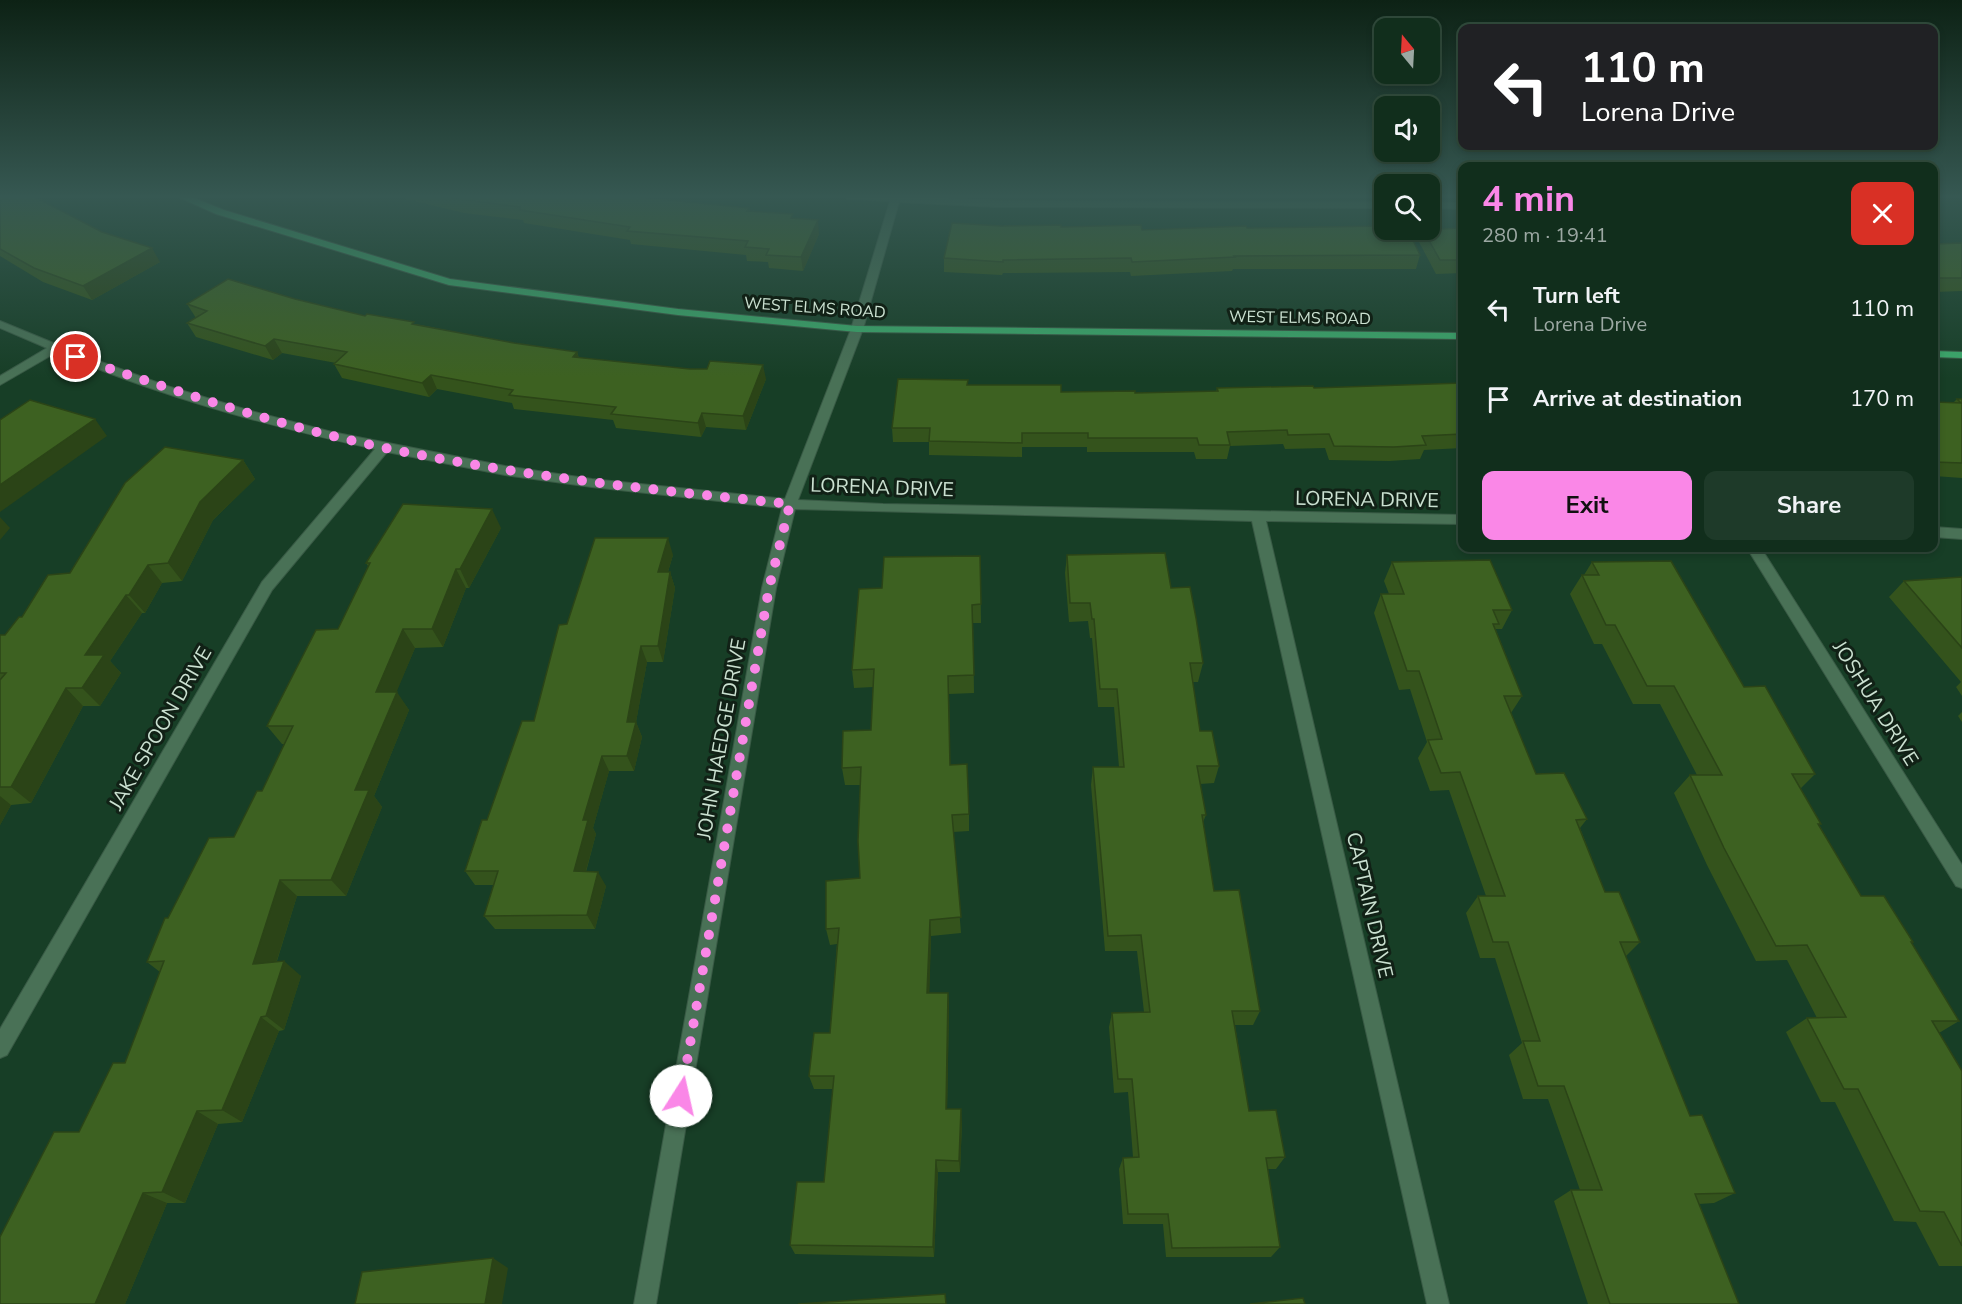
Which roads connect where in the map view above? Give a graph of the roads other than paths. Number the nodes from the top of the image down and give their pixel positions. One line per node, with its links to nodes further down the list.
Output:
1 (367, 257): 4 (main road, WEST ELMS ROAD)
2 (878, 257): 4 (street, JOHN HAEDGE DRIVE)
3 (0, 324): 6 (street, LORENA DRIVE)
4 (857, 329): 5 (main road, WEST ELMS ROAD); 11 (street, JOHN HAEDGE DRIVE)
5 (1458, 336)
6 (54, 349): 9 (street); 10 (street, LORENA DRIVE)
7 (1938, 354): 8 (main road)
8 (1962, 355)
9 (0, 381)
10 (383, 448): 11 (street, LORENA DRIVE); 18 (street, JAKE SPOON DRIVE)
11 (790, 504): 12 (street, LORENA DRIVE); 19 (street, JOHN HAEDGE DRIVE)
12 (1258, 517): 13 (street, LORENA DRIVE); 20 (street, CAPTAIN DRIVE)
13 (1458, 519)
14 (1938, 532): 15 (street)
15 (1962, 534)
16 (1757, 552): 17 (street, JOSHUA DRIVE)
17 (1962, 880)
18 (0, 1047)
19 (645, 1304)
20 (1438, 1304)

